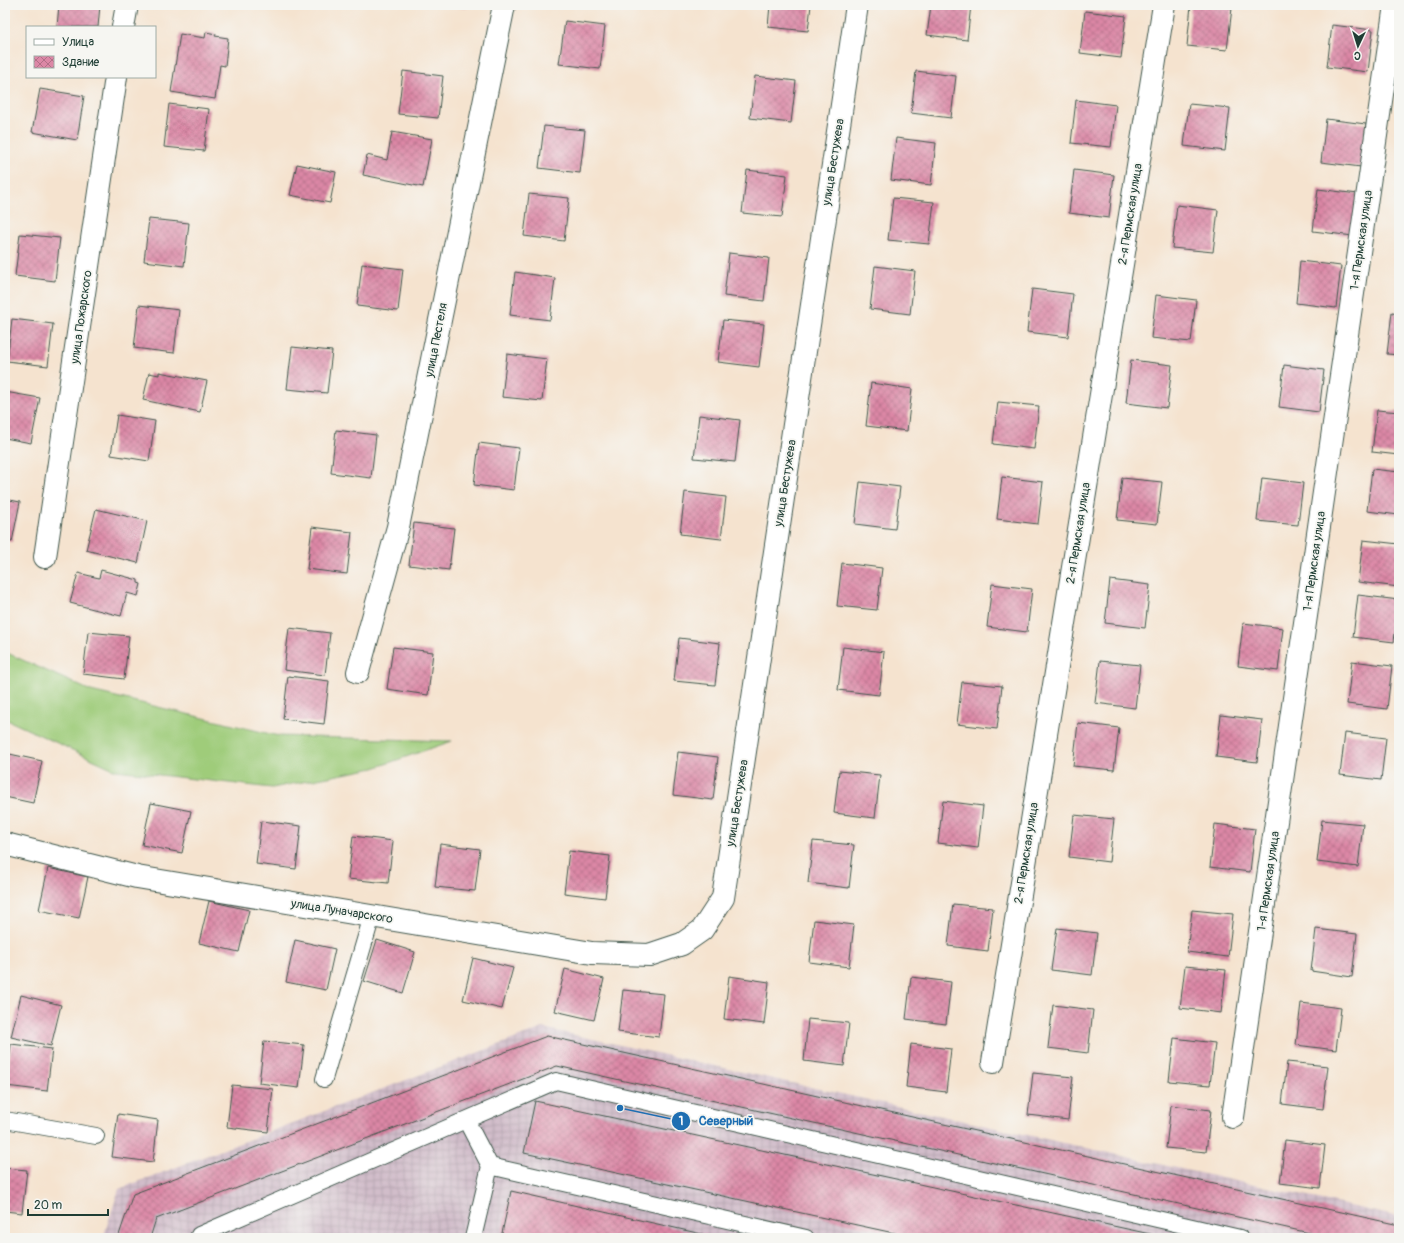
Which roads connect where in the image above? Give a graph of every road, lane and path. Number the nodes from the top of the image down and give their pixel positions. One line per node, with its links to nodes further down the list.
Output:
1 (127, 5): 6 (street)
2 (504, 5): 9 (street, улица Пестеля)
3 (857, 5): 12 (street, улица Бестужева)
4 (1164, 5): 13 (street, 2-я Пермская улица)
5 (1395, 5): 15 (street, 1-я Пермская улица)
6 (123, 26)
7 (116, 78): 8 (street, улица Пожарского)
8 (45, 557)
9 (358, 672)
10 (5, 844): 11 (street, улица Луначарского)
11 (372, 916): 12 (street, улица Луначарского); 14 (lane)
12 (682, 944)
13 (993, 1062)
14 (324, 1079)
15 (1233, 1117)
16 (5, 1120): 18 (lane)
17 (466, 1120): 19 (lane); 20 (lane); 23 (lane)
18 (96, 1136)
19 (490, 1166): 21 (lane); 22 (lane)
20 (198, 1238)
21 (473, 1238)
22 (806, 1238)
23 (1240, 1238)

